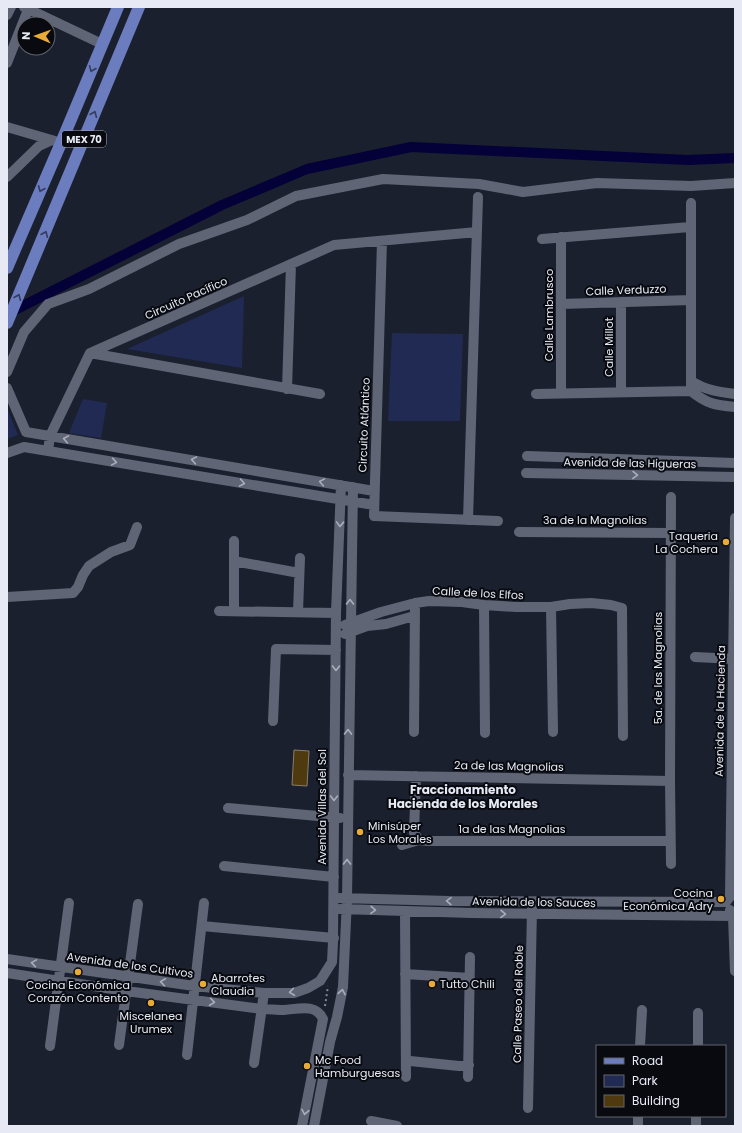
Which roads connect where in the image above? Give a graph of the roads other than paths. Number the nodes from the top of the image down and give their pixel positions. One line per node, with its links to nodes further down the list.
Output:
1 (11, 7): 5 (street)
2 (118, 7): 6 (main road, MEX 70)
3 (139, 7): 24 (main road, MEX 70, one-way to 3)
4 (27, 8): 6 (street); 7 (street)
5 (7, 15)
6 (102, 44): 9 (main road, MEX 70, one-way to 9)
7 (7, 63)
8 (7, 127): 9 (street)
9 (57, 142): 10 (street); 20 (main road, MEX 70, one-way to 20)
10 (7, 177)
11 (735, 183): 26 (street)
12 (478, 197): 15 (street)
13 (691, 203): 14 (street)
14 (690, 227): 16 (street); 21 (street)
15 (477, 232): 18 (street); 57 (street)
16 (561, 237): 17 (street); 23 (street, Calle Lambrusco)
17 (542, 239)
18 (382, 241): 19 (street, Circuito Pacífico); 51 (street, Circuito Atlántico)
19 (291, 264): 25 (street, Circuito Pacífico); 29 (street)
20 (7, 268)
21 (691, 300): 22 (street, Calle Verduzzo); 27 (street)
22 (621, 302): 23 (street, Calle Verduzzo); 30 (street, Calle Millot)
23 (561, 304): 31 (street, Calle Lambrusco)
24 (7, 323)
25 (90, 354): 29 (street); 37 (street)
26 (7, 372)
27 (691, 386): 30 (street); 34 (street); 35 (street)
28 (7, 388): 36 (street)
29 (287, 389): 32 (street)
30 (622, 392): 31 (street)
31 (561, 393): 33 (street)
32 (320, 394)
33 (536, 394)
34 (735, 394)
35 (735, 407)
36 (26, 432): 37 (street); 38 (street)
37 (50, 436): 39 (street); 42 (street, one-way to 37)
38 (24, 447): 39 (street); 40 (street)
39 (48, 451): 45 (street, one-way to 45)
40 (7, 452)
41 (527, 456): 43 (street, Avenida de las Higueras)
42 (173, 457): 45 (street); 49 (street, one-way to 42)
43 (596, 458): 44 (street, Avenida de las Higueras); 47 (street)
44 (735, 463)
45 (170, 471): 53 (street, one-way to 53)
46 (526, 473): 47 (street, Avenida de las Higueras)
47 (596, 474): 48 (street, Avenida de las Higueras, one-way to 48)
48 (735, 476)
49 (341, 485): 50 (street); 53 (street, Avenida Villas del Sol)
50 (353, 487): 51 (street); 54 (street)
51 (374, 490): 55 (street, Circuito Atlántico)
52 (671, 497): 61 (street, 5a. de las Magnolias)
53 (340, 500): 54 (street); 73 (street, Avenida Villas del Sol, one-way to 73)
54 (352, 502): 55 (street); 75 (street, one-way to 54)
55 (374, 505): 57 (street)
56 (735, 518): 79 (street, Avenida de la Hacienda)
57 (468, 520): 58 (street)
58 (498, 521)
59 (137, 527): 66 (street)
60 (519, 532): 61 (street, 3a de la Magnolias)
61 (671, 533): 87 (street, 5a. de las Magnolias)
62 (234, 541): 64 (street)
63 (300, 558): 65 (street)
64 (234, 561): 65 (street); 71 (street)
65 (299, 573): 72 (street)
66 (7, 597)
67 (415, 603): 68 (street, Calle de los Elfos); 74 (street); 75 (street, Calle de los Elfos)
68 (484, 605): 69 (street, Calle de los Elfos); 82 (street)
69 (550, 607): 83 (street); 84 (street, Calle de los Elfos)
70 (219, 611): 71 (street)
71 (234, 611): 72 (street)
72 (298, 612): 73 (street)
73 (336, 613): 76 (street, Avenida Villas del Sol)
74 (414, 616): 75 (street, Calle de los Elfos); 81 (street)
75 (350, 628): 76 (street, Calle de los Elfos); 85 (street, one-way to 75)
76 (336, 633): 77 (street, Avenida Villas del Sol)
77 (336, 650): 80 (street); 89 (street, Avenida Villas del Sol, one-way to 89)
78 (694, 657): 79 (street)
79 (734, 659): 100 (street, Avenida de la Hacienda)
80 (274, 721)
81 (414, 732)
82 (485, 732)
83 (553, 732)
84 (623, 736)
85 (348, 775): 86 (street, 2a de las Magnolias); 90 (street)
86 (416, 776): 87 (street, 2a de las Magnolias); 92 (street)
87 (670, 781): 91 (street, 5a. de las Magnolias)
88 (228, 808): 89 (street)
89 (334, 818): 90 (street); 96 (street, Avenida Villas del Sol)
90 (347, 819): 98 (street, one-way to 90)
91 (670, 839): 92 (street, 1a de las Magnolias); 94 (street, 5a. de las Magnolias)
92 (419, 840): 93 (street)
93 (402, 846)
94 (671, 864)
95 (224, 866): 96 (street)
96 (334, 877): 97 (street, Avenida Villas del Sol)
97 (334, 898): 98 (street, Avenida de los Sauces); 104 (street, Avenida Villas del Sol)
98 (346, 898): 99 (street, Avenida de los Sauces, one-way to 98); 105 (street)
99 (533, 901): 100 (street, Avenida de los Sauces); 107 (street, Calle Paseo del Roble)
100 (726, 902): 108 (street)
101 (69, 903): 114 (street)
102 (204, 903): 109 (street)
103 (138, 904): 118 (street)
104 (334, 909): 105 (street, Avenida de los Sauces); 110 (street, Avenida Villas del Sol)
105 (346, 909): 106 (street, Avenida de los Sauces, one-way to 106); 128 (street, one-way to 105)
106 (405, 911): 107 (street, Avenida de los Sauces, one-way to 107); 117 (street)
107 (532, 914): 108 (street, Avenida de los Sauces); 142 (street, Calle Paseo del Roble)
108 (734, 915): 115 (street)
109 (202, 926): 110 (street); 121 (street)
110 (334, 938): 113 (street, Avenida Villas del Sol)
111 (470, 957): 119 (street)
112 (7, 959): 114 (street, Avenida de los Cultivos, one-way to 112)
113 (332, 962): 123 (street, Avenida de los Cultivos, one-way to 123)
114 (61, 967): 118 (street, Avenida de los Cultivos); 120 (street)
115 (735, 971)
116 (7, 973): 120 (street)
117 (405, 974): 119 (street); 135 (street)
118 (128, 977): 121 (street, Avenida de los Cultivos, one-way to 118); 122 (street)
119 (470, 978): 137 (street)
120 (59, 980): 122 (street); 133 (street)
121 (194, 986): 123 (street, Avenida de los Cultivos); 124 (street)
122 (126, 991): 124 (street); 130 (street)
123 (264, 994): 125 (street)
124 (193, 1000): 125 (street, one-way to 125); 134 (street)
125 (262, 1009): 129 (street); 136 (street)
126 (642, 1010): 131 (street)
127 (698, 1013): 132 (street)
128 (337, 1017): 129 (street); 141 (street)
129 (323, 1019): 140 (street)
130 (119, 1045)
131 (640, 1045)
132 (698, 1045)
133 (50, 1046)
134 (186, 1055)
135 (406, 1059): 137 (street); 138 (street)
136 (254, 1063)
137 (468, 1065): 139 (street)
138 (406, 1077)
139 (468, 1077)
140 (310, 1087): 141 (street); 144 (street, one-way to 144)
141 (321, 1090): 145 (street)
142 (528, 1108)
143 (371, 1121): 146 (street)
144 (302, 1126)
145 (314, 1126)
146 (392, 1126)

